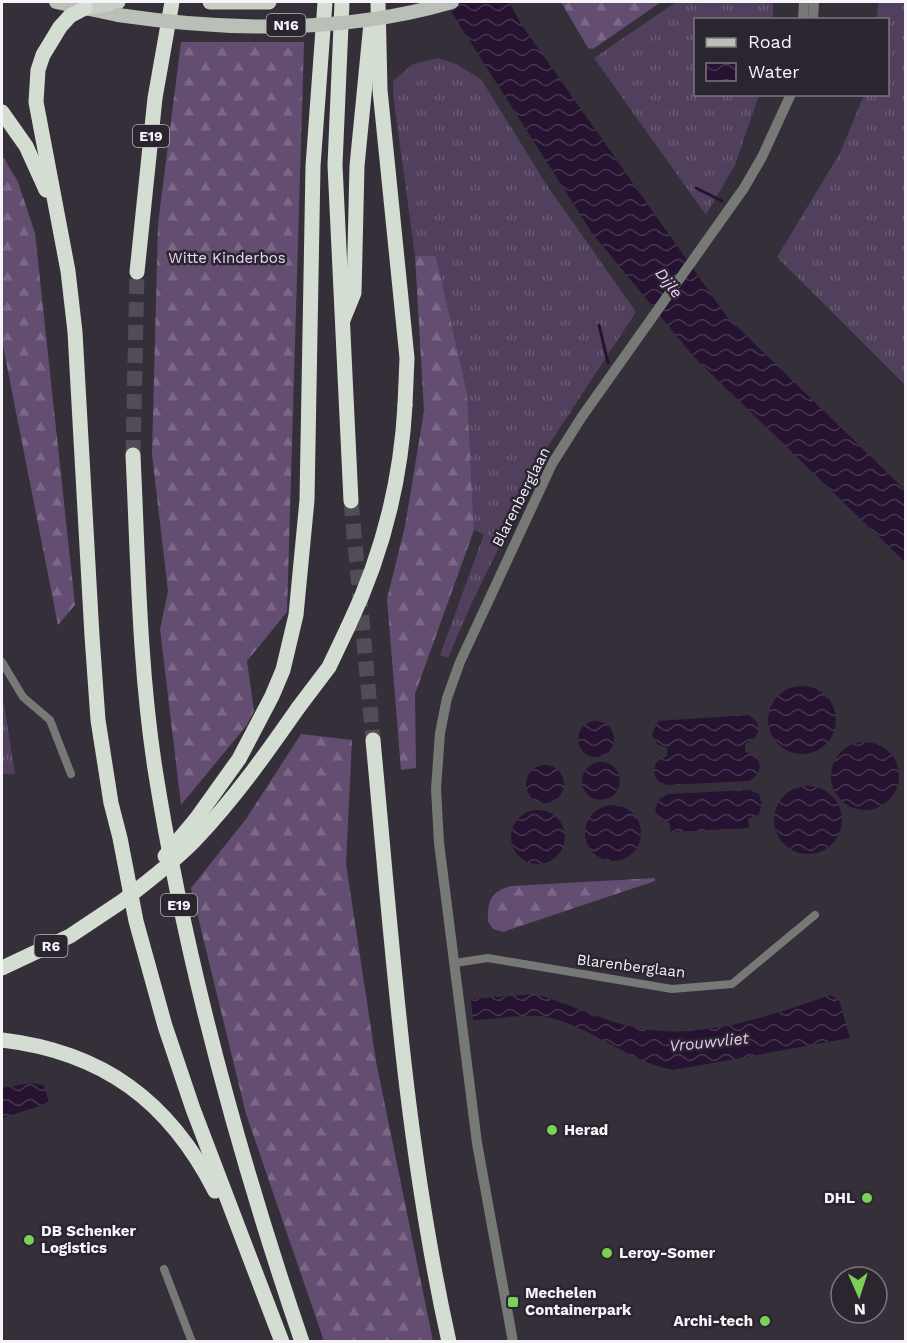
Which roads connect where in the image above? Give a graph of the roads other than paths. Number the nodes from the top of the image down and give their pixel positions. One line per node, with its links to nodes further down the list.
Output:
1 (56, 2): 11 (main road)
2 (172, 2): 18 (highway, E19)
3 (210, 2): 4 (highway, N16)
4 (269, 2)
5 (325, 2): 25 (highway, bridge)
6 (342, 2): 19 (highway)
7 (376, 2): 19 (highway); 25 (highway, bridge)
8 (452, 2): 12 (main road, N16, bridge)
9 (804, 2): 13 (street)
10 (814, 2): 14 (street)
11 (85, 8): 12 (highway); 17 (highway)
12 (118, 8)
13 (803, 18)
14 (813, 18)
15 (790, 96): 27 (street, Blarenberglaan)
16 (2, 112): 17 (highway)
17 (59, 226): 33 (highway)
18 (137, 272)
19 (341, 326): 21 (highway)
20 (133, 455): 34 (highway, E19)
21 (351, 501)
22 (2, 662): 24 (street)
23 (373, 740): 35 (highway)
24 (71, 774)
25 (124, 900): 28 (highway, R6)
26 (815, 915): 27 (street, Blarenberglaan)
27 (454, 963): 36 (street, Blarenberglaan)
28 (2, 968)
29 (2, 1041): 32 (highway)
30 (164, 1269): 31 (street)
31 (192, 1341)
32 (274, 1341)
33 (282, 1341)
34 (302, 1341)
35 (449, 1341)
36 (513, 1341)

